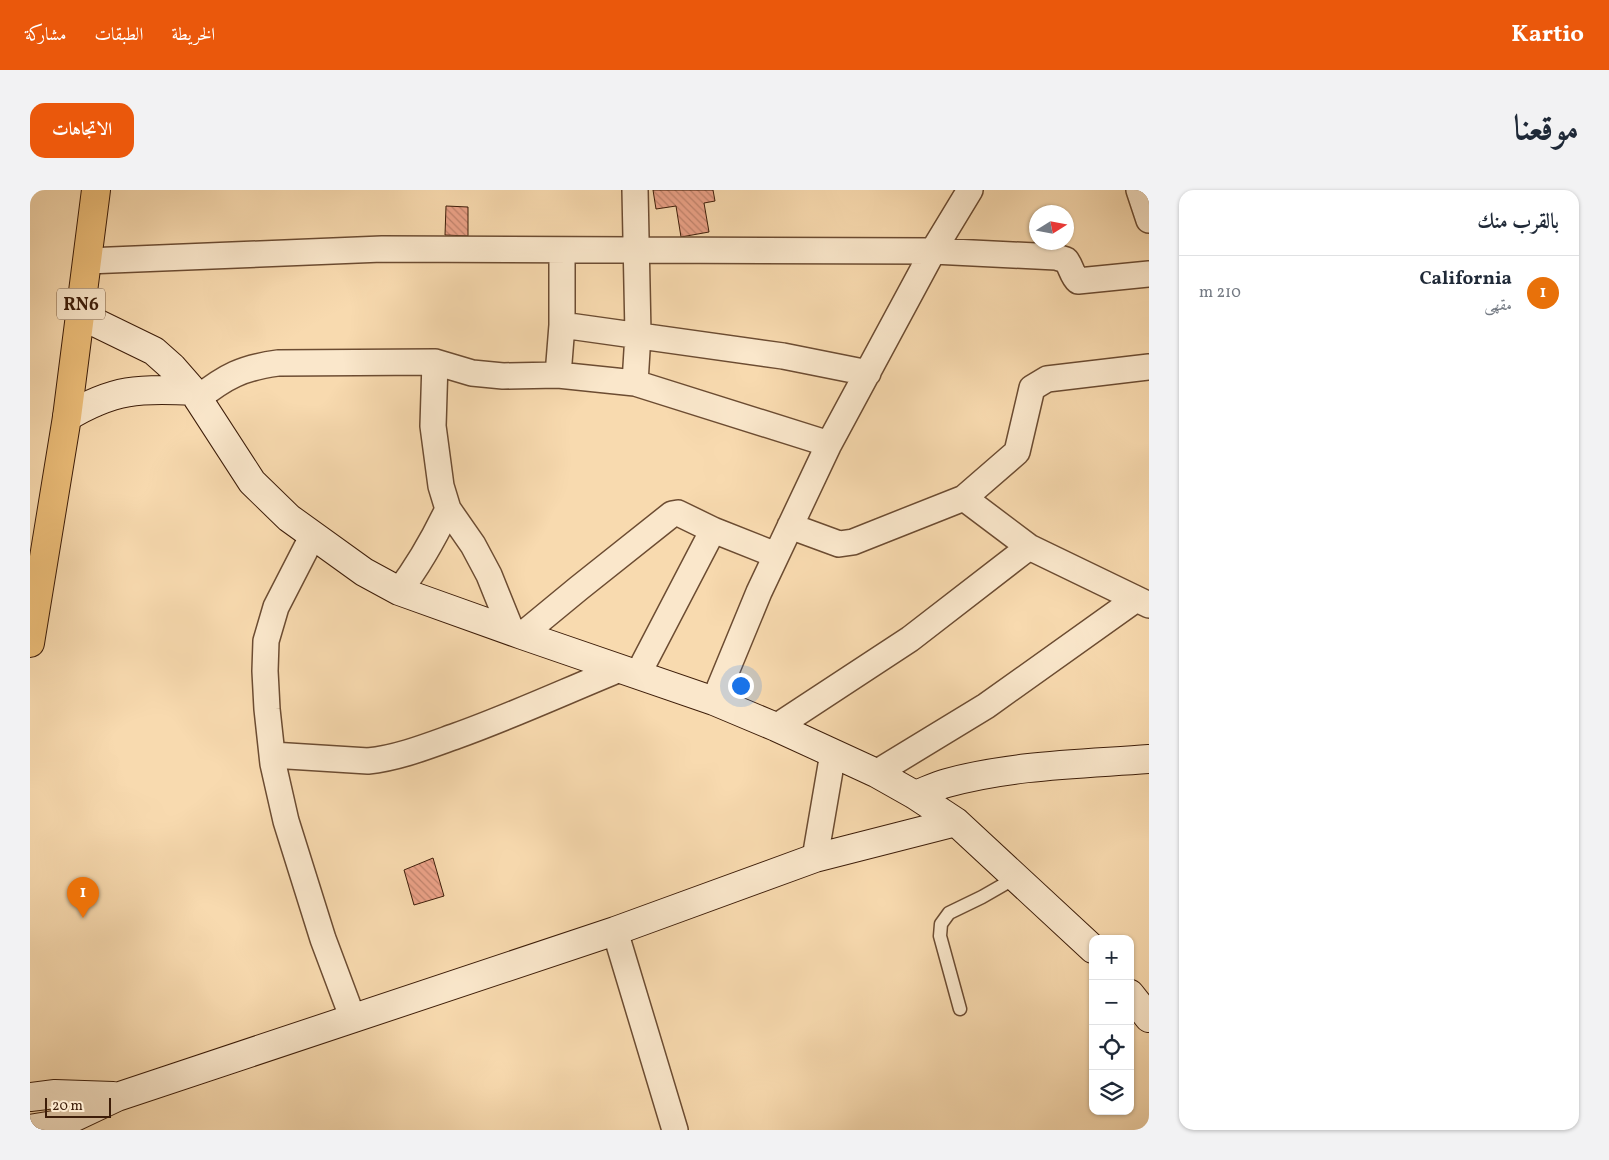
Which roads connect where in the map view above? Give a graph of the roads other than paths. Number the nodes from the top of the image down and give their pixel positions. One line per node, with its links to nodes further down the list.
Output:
1 (96, 190): 9 (main road, RN6)
2 (635, 190): 7 (street)
3 (970, 190): 8 (street)
4 (1139, 190): 5 (street)
5 (1149, 220)
6 (562, 250): 7 (street); 9 (street); 12 (street)
7 (635, 250): 8 (street); 13 (street)
8 (933, 251): 10 (street); 16 (street)
9 (87, 261): 11 (main road, RN6)
10 (1149, 274)
11 (80, 316): 19 (street); 20 (main road, RN6)
12 (562, 325): 13 (street); 17 (street)
13 (638, 334): 16 (street); 18 (street)
14 (435, 362): 17 (street); 19 (street); 23 (street)
15 (1149, 367): 22 (street)
16 (868, 373): 21 (street)
17 (558, 375): 18 (street)
18 (635, 383): 21 (street)
19 (195, 395): 20 (street); 26 (street)
20 (67, 418): 32 (main road, RN6)
21 (829, 444): 24 (street)
22 (964, 498): 24 (street); 27 (street)
23 (448, 509): 29 (street); 31 (street)
24 (790, 526): 28 (street)
25 (713, 530): 28 (street); 31 (street); 33 (street)
26 (313, 535): 29 (street); 37 (street)
27 (1029, 547): 30 (street); 35 (street)
28 (776, 555): 34 (street)
29 (399, 591): 31 (street)
30 (1143, 602): 39 (street)
31 (517, 634): 33 (street)
32 (30, 643)
33 (629, 671): 34 (street); 37 (street)
34 (714, 701): 35 (street)
35 (776, 727): 36 (street)
36 (832, 753): 39 (street); 42 (street)
37 (272, 756): 49 (street)
38 (1149, 759): 40 (street)
39 (876, 773): 40 (street)
40 (915, 795): 41 (street)
41 (956, 822): 42 (street); 43 (street)
42 (815, 858): 44 (street)
43 (1017, 877): 45 (street); 47 (lane)
44 (615, 931): 49 (street); 53 (street)
45 (1089, 945)
46 (1134, 999): 48 (street)
47 (960, 1009)
48 (1149, 1018)
49 (353, 1019): 51 (street)
50 (30, 1096): 51 (street)
51 (117, 1097): 52 (street)
52 (30, 1129)
53 (675, 1130)

